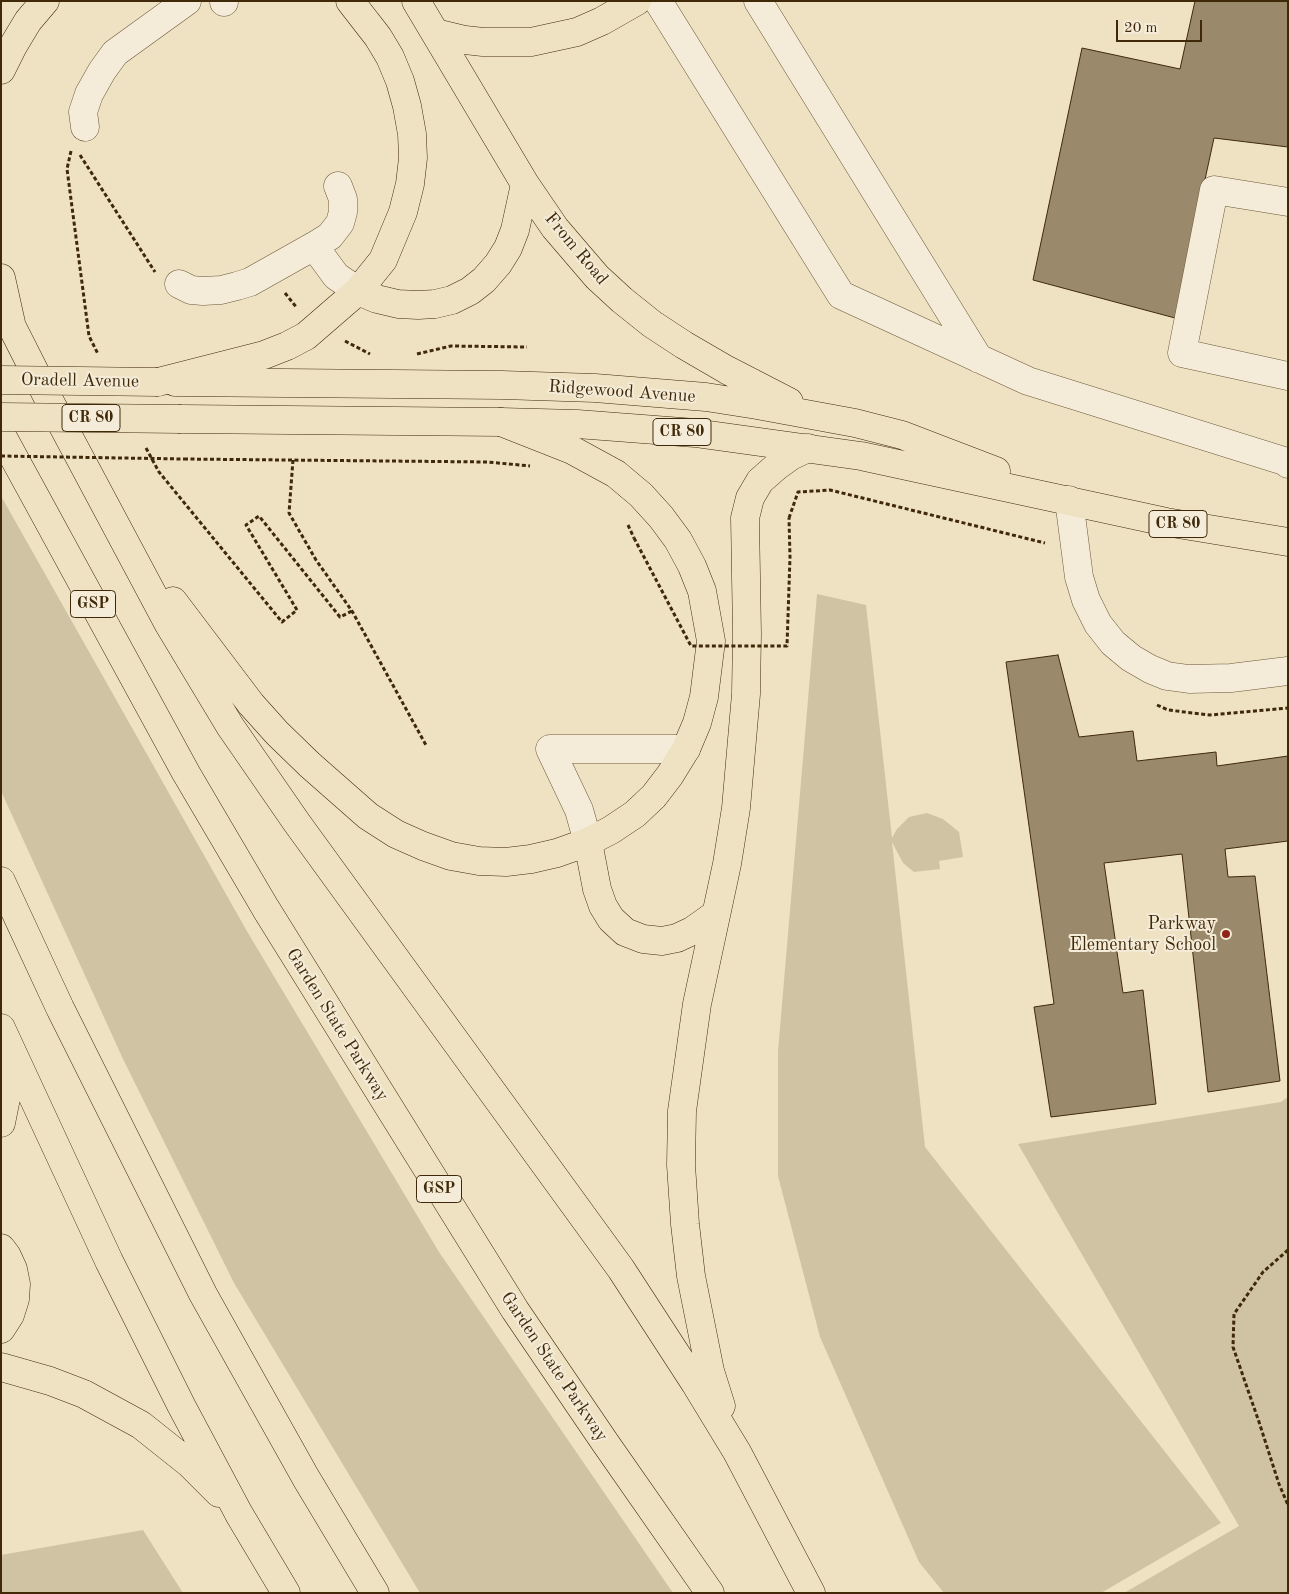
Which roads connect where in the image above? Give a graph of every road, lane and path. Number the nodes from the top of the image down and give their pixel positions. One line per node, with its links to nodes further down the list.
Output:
1 (45, 1): 9 (main road)
2 (350, 1): 17 (main road)
3 (416, 1): 8 (main road, From Road)
4 (637, 1): 8 (main road)
5 (658, 1): 20 (lane)
6 (758, 1): 20 (lane)
7 (175, 5): 10 (lane)
8 (436, 33): 11 (main road, From Road)
9 (1, 70)
10 (85, 127)
11 (525, 184): 17 (main road); 25 (main road, From Road)
12 (338, 186): 14 (lane)
13 (1288, 202): 21 (lane)
14 (314, 246): 16 (lane); 17 (lane)
15 (1, 278): 19 (main road)
16 (179, 284)
17 (358, 291): 23 (main road)
18 (1, 305): 19 (main road)
19 (13, 329): 35 (main road)
20 (979, 359): 32 (lane)
21 (1288, 376)
22 (1, 380): 23 (main road, Oradell Avenue / CR 80, bridge)
23 (158, 382): 25 (main road, Ridgewood Avenue / CR 80)
24 (1, 416): 26 (main road, Oradell Avenue / CR 80, bridge)
25 (817, 416): 34 (main road, Ridgewood Avenue / CR 80)
26 (181, 419): 27 (main road, Ridgewood Avenue / CR 80)
27 (501, 422): 29 (main road, Ridgewood Avenue / CR 80); 41 (main road)
28 (1, 434): 56 (main road, Garden State Parkway / GSP)
29 (808, 448): 34 (main road, Ridgewood Avenue / CR 80); 44 (main road)
30 (1, 456): 31 (path, bridge)
31 (293, 460): 33 (path); 40 (path)
32 (1288, 464)
33 (535, 467)
34 (1069, 500): 37 (main road, Ridgewood Avenue / CR 80); 38 (lane)
35 (114, 521): 42 (main road); 51 (main road)
36 (627, 524): 38 (path, bridge)
37 (1288, 542)
38 (1075, 551): 39 (lane)
39 (1288, 671)
40 (427, 747)
41 (686, 749): 42 (main road); 42 (lane)
42 (588, 842): 44 (main road)
43 (1, 881): 55 (main road)
44 (716, 914): 51 (main road)
45 (3, 1032): 46 (main road); 53 (main road)
46 (1, 1123)
47 (1, 1248): 49 (main road)
48 (1288, 1250): 52 (path)
49 (1, 1329)
50 (1, 1367): 53 (main road)
51 (737, 1452): 57 (main road)
52 (1288, 1505)
53 (239, 1514): 54 (main road)
54 (286, 1593)
55 (375, 1593)
56 (710, 1593)
57 (811, 1593)

